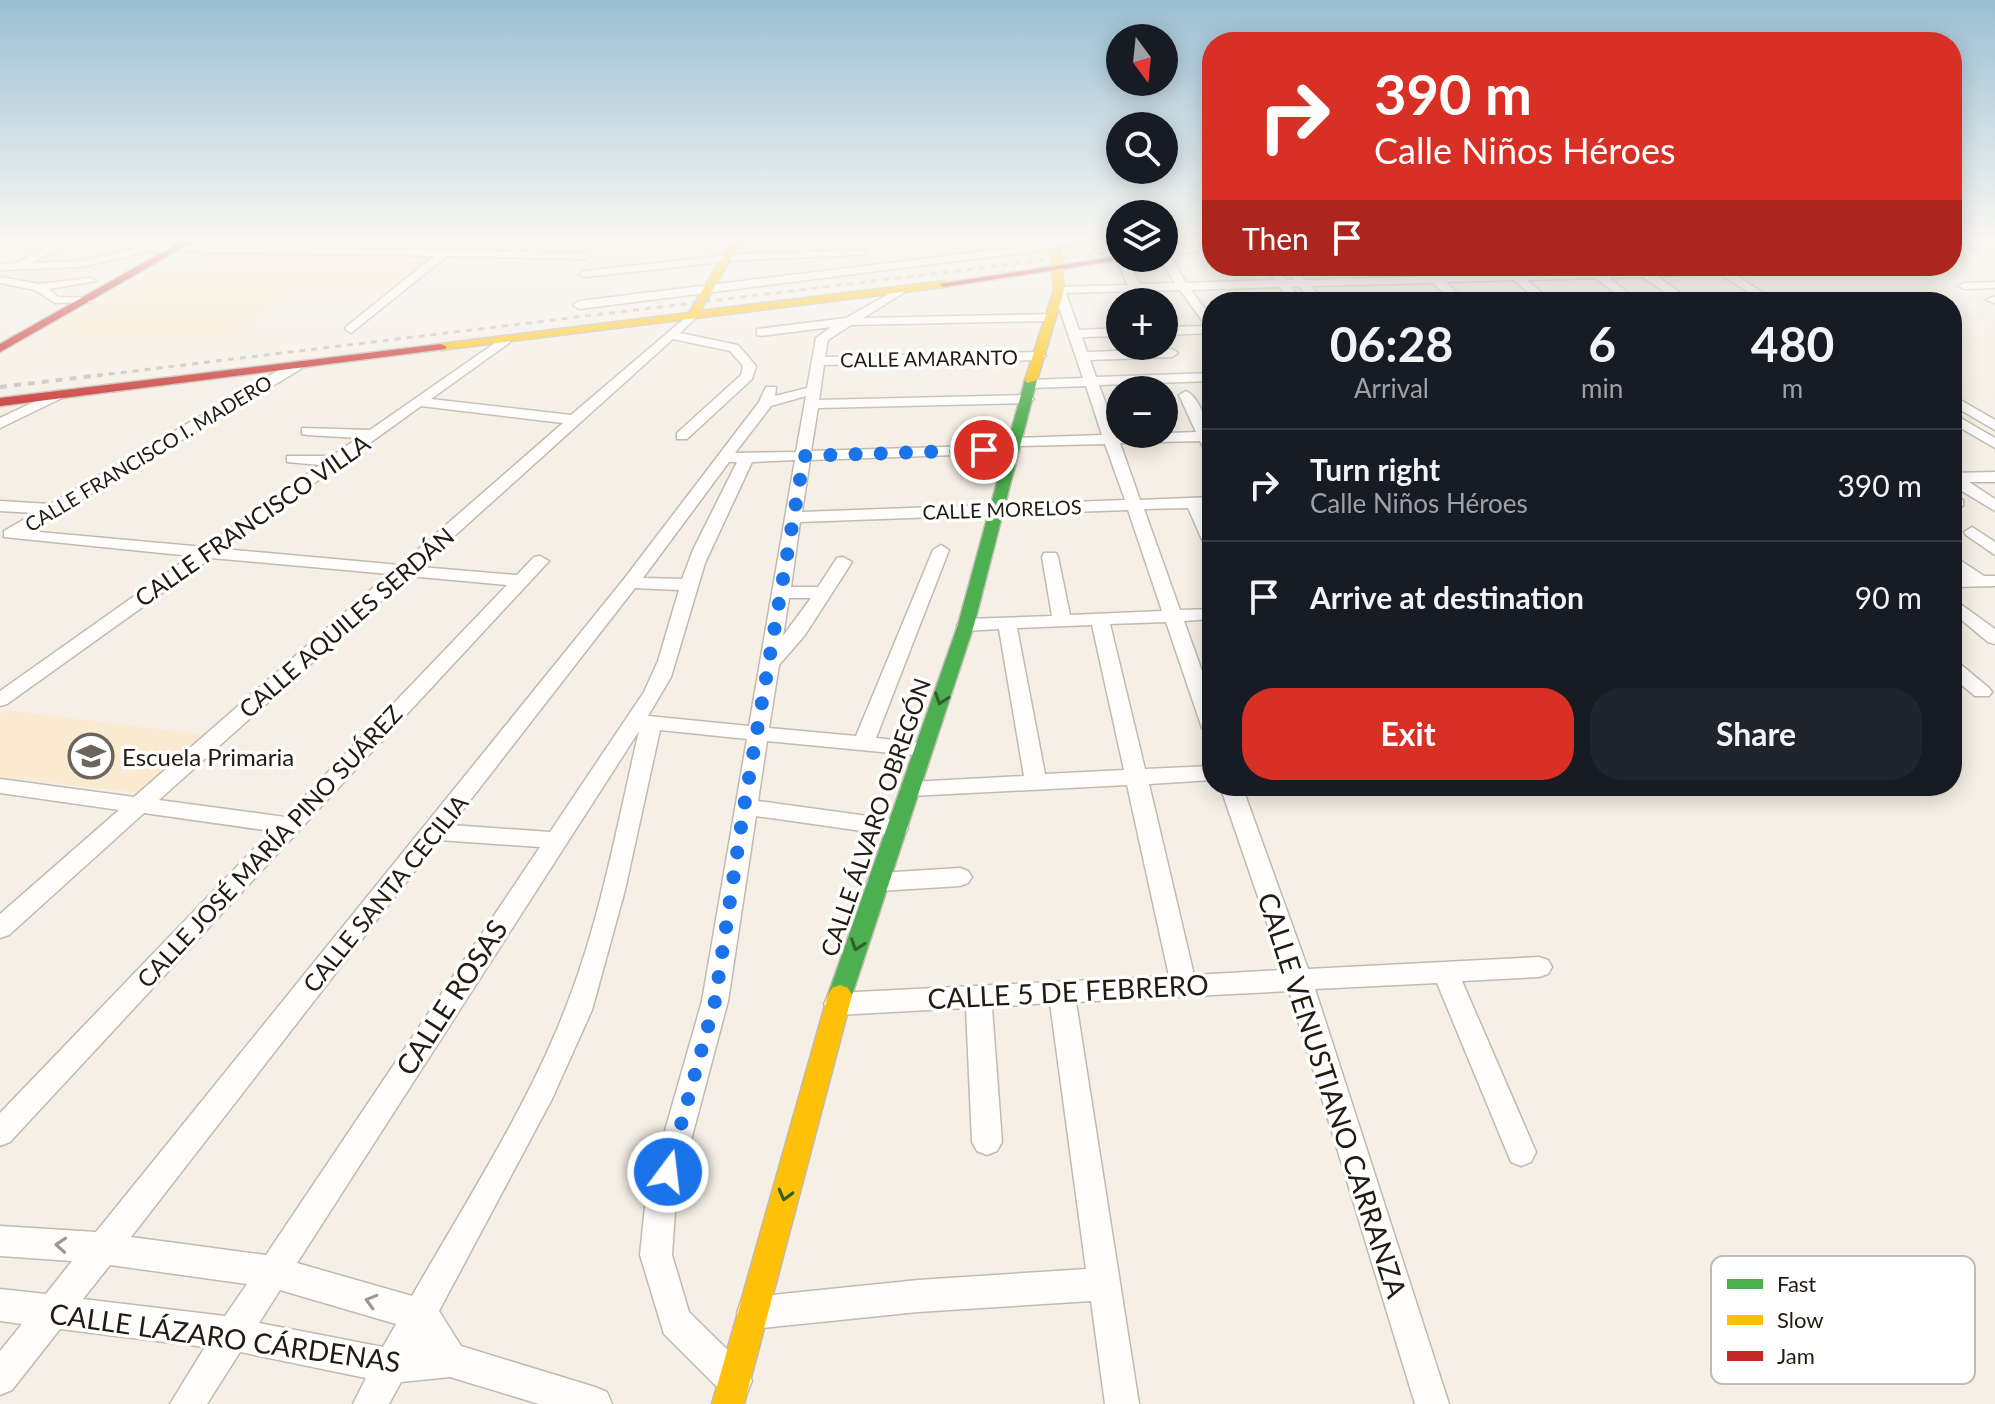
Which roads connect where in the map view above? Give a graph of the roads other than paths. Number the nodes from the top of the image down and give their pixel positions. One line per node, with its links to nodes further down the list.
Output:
1 (45, 306): 12 (street)
2 (77, 306): 21 (street)
3 (380, 306): 13 (street)
4 (698, 306): 9 (street)
5 (776, 306): 9 (street)
6 (874, 306): 11 (street)
7 (1053, 306): 10 (street, CALLE ÁLVARO OBREGÓN)
8 (1065, 306): 18 (street)
9 (692, 316): 19 (street, CALLE AQUILES SERDÁN); 20 (street)
10 (1048, 317): 11 (street); 23 (street, CALLE ÁLVARO OBREGÓN)
11 (845, 322): 16 (street); 25 (street)
12 (0, 329)
13 (351, 329)
14 (1202, 329): 15 (street)
15 (1178, 330)
16 (761, 332)
17 (1106, 333): 18 (street)
18 (1077, 334): 24 (street)
19 (672, 335): 39 (street, CALLE AQUILES SERDÁN); 47 (street)
20 (505, 340): 26 (street); 37 (street, CALLE FRANCISCO VILLA)
21 (0, 349)
22 (1106, 355): 24 (street)
23 (1040, 356): 25 (street, CALLE AMARANTO); 32 (street, CALLE ÁLVARO OBREGÓN)
24 (1083, 356): 30 (street)
25 (818, 361): 35 (street)
26 (296, 366): 27 (street); 66 (street, CALLE FRANCISCO I. MADERO)
27 (277, 368): 33 (street); 66 (street, CALLE FRANCISCO I. MADERO)
28 (1202, 378): 29 (street, CALLE SANTA CECILIA)
29 (1178, 380)
30 (1091, 382): 31 (street, CALLE SANTA CECILIA); 32 (street, CALLE SANTA CECILIA); 40 (street)
31 (1106, 383)
32 (1029, 392): 35 (street, CALLE SANTA CECILIA); 52 (street, CALLE ÁLVARO OBREGÓN)
33 (57, 395): 36 (street); 42 (street)
34 (1186, 395): 43 (street)
35 (813, 397): 54 (street); 55 (street, CALLE SANTA CECILIA)
36 (0, 402)
37 (418, 402): 39 (street); 46 (street, CALLE FRANCISCO VILLA)
38 (1962, 405): 44 (street)
39 (577, 420): 79 (street, CALLE AQUILES SERDÁN)
40 (1106, 421)
41 (1962, 423): 51 (street)
42 (0, 424)
43 (1202, 426)
44 (1995, 426)
45 (307, 431): 46 (street)
46 (373, 434): 57 (street, CALLE FRANCISCO VILLA)
47 (682, 436)
48 (1106, 440): 52 (street)
49 (1178, 440): 50 (street)
50 (1202, 441)
51 (1995, 444)
52 (1015, 446): 54 (street); 67 (street, CALLE ÁLVARO OBREGÓN)
53 (1116, 448): 63 (street)
54 (804, 456): 55 (street); 68 (street)
55 (735, 458): 83 (street, CALLE SANTA CECILIA); 84 (street, CALLE ROSAS)
56 (292, 459): 57 (street)
57 (335, 461): 74 (street, CALLE FRANCISCO VILLA)
58 (1995, 477): 59 (street)
59 (1962, 478)
60 (1962, 485): 65 (street)
61 (1194, 503): 62 (street, CALLE MORELOS); 63 (street, CALLE MORELOS); 69 (street)
62 (1202, 503)
63 (1133, 505): 67 (street, CALLE MORELOS); 89 (street)
64 (0, 506): 66 (street)
65 (1995, 506)
66 (45, 508): 71 (street, CALLE FRANCISCO I. MADERO)
67 (996, 509): 68 (street, CALLE MORELOS); 93 (street, CALLE ÁLVARO OBREGÓN)
68 (792, 517): 86 (street)
69 (1202, 521)
70 (1972, 532): 73 (street)
71 (4, 535): 74 (street)
72 (941, 550): 102 (street)
73 (1995, 550)
74 (208, 551): 79 (street); 99 (street, CALLE FRANCISCO VILLA)
75 (1050, 557): 91 (street)
76 (540, 561): 80 (street, CALLE JOSÉ MARÍA PINO SUÁREZ)
77 (843, 562): 85 (street)
78 (1962, 566): 81 (street)
79 (407, 568): 80 (street); 110 (street, CALLE AQUILES SERDÁN)
80 (520, 581): 112 (street, CALLE JOSÉ MARÍA PINO SUÁREZ)
81 (1988, 581): 82 (street)
82 (1962, 582)
83 (630, 583): 84 (street); 114 (street, CALLE SANTA CECILIA)
84 (689, 585): 100 (street, CALLE ROSAS)
85 (823, 592): 86 (street); 95 (street)
86 (781, 593): 95 (street)
87 (1962, 611): 94 (street)
88 (1202, 615): 89 (street)
89 (1176, 616): 90 (street); 98 (street)
90 (1100, 619): 91 (street); 105 (street)
91 (1062, 620): 92 (street)
92 (1007, 623): 93 (street); 106 (street)
93 (966, 625): 103 (street, CALLE ÁLVARO OBREGÓN, one-way to 103)
94 (1995, 638)
95 (771, 663): 101 (street)
96 (1962, 675): 97 (street)
97 (1982, 692)
98 (1202, 697)
99 (0, 700)
100 (642, 722): 101 (street); 115 (street, CALLE ROSAS); 136 (street)
101 (758, 732): 102 (street); 111 (street)
102 (864, 742): 103 (street)
103 (923, 749): 108 (street, CALLE ÁLVARO OBREGÓN)
104 (1202, 774): 105 (street)
105 (1137, 777): 106 (street); 122 (street)
106 (1036, 784): 108 (street)
107 (0, 786): 110 (street)
108 (911, 789): 113 (street, CALLE ÁLVARO OBREGÓN)
109 (1235, 796): 121 (street, CALLE VENUSTIANO CARRANZA)
110 (136, 806): 112 (street); 118 (street, CALLE AQUILES SERDÁN)
111 (744, 807): 113 (street); 141 (street)
112 (287, 825): 126 (street, CALLE JOSÉ MARÍA PINO SUÁREZ)
113 (897, 828): 117 (street, CALLE ÁLVARO OBREGÓN)
114 (434, 832): 115 (street); 130 (street, CALLE SANTA CECILIA)
115 (554, 840): 131 (street, CALLE ROSAS)
116 (960, 877): 117 (street)
117 (879, 882): 125 (street, CALLE ÁLVARO OBREGÓN, one-way to 125)
118 (0, 928)
119 (1539, 967): 120 (street, CALLE 5 DE FEBRERO)
120 (1445, 971): 121 (street, CALLE 5 DE FEBRERO); 128 (street)
121 (1298, 977): 122 (street, CALLE 5 DE FEBRERO); 146 (street, CALLE VENUSTIANO CARRANZA)
122 (1184, 985): 123 (street, CALLE 5 DE FEBRERO)
123 (1061, 992): 124 (street, CALLE 5 DE FEBRERO); 132 (street)
124 (978, 996): 125 (street, CALLE 5 DE FEBRERO); 127 (street)
125 (837, 1004): 134 (street, CALLE ÁLVARO OBREGÓN, one-way to 134)
126 (0, 1133)
127 (987, 1142)
128 (1521, 1152)
129 (0, 1241): 130 (street, CALLE LÁZARO CÁRDENAS, one-way to 129)
130 (102, 1248): 131 (street, CALLE LÁZARO CÁRDENAS); 135 (street, CALLE SANTA CECILIA)
131 (271, 1272): 136 (street, CALLE LÁZARO CÁRDENAS, one-way to 131); 137 (street, CALLE ROSAS)
132 (1105, 1284): 134 (street); 145 (street)
133 (0, 1305): 135 (street, CALLE LÁZARO CÁRDENAS)
134 (753, 1313): 141 (street, CALLE ÁLVARO OBREGÓN)
135 (50, 1314): 137 (street, CALLE LÁZARO CÁRDENAS); 140 (street, CALLE SANTA CECILIA)
136 (423, 1315): 138 (street, CALLE LÁZARO CÁRDENAS); 139 (street)
137 (233, 1334): 139 (street, CALLE LÁZARO CÁRDENAS); 142 (street, CALLE ROSAS)
138 (450, 1360): 139 (street, CALLE LÁZARO CÁRDENAS); 144 (street, CALLE LÁZARO CÁRDENAS)
139 (391, 1366): 143 (street)
140 (0, 1378)
141 (732, 1392)
142 (187, 1404)
143 (370, 1404)
144 (595, 1404)
145 (1122, 1404)
146 (1432, 1404)

